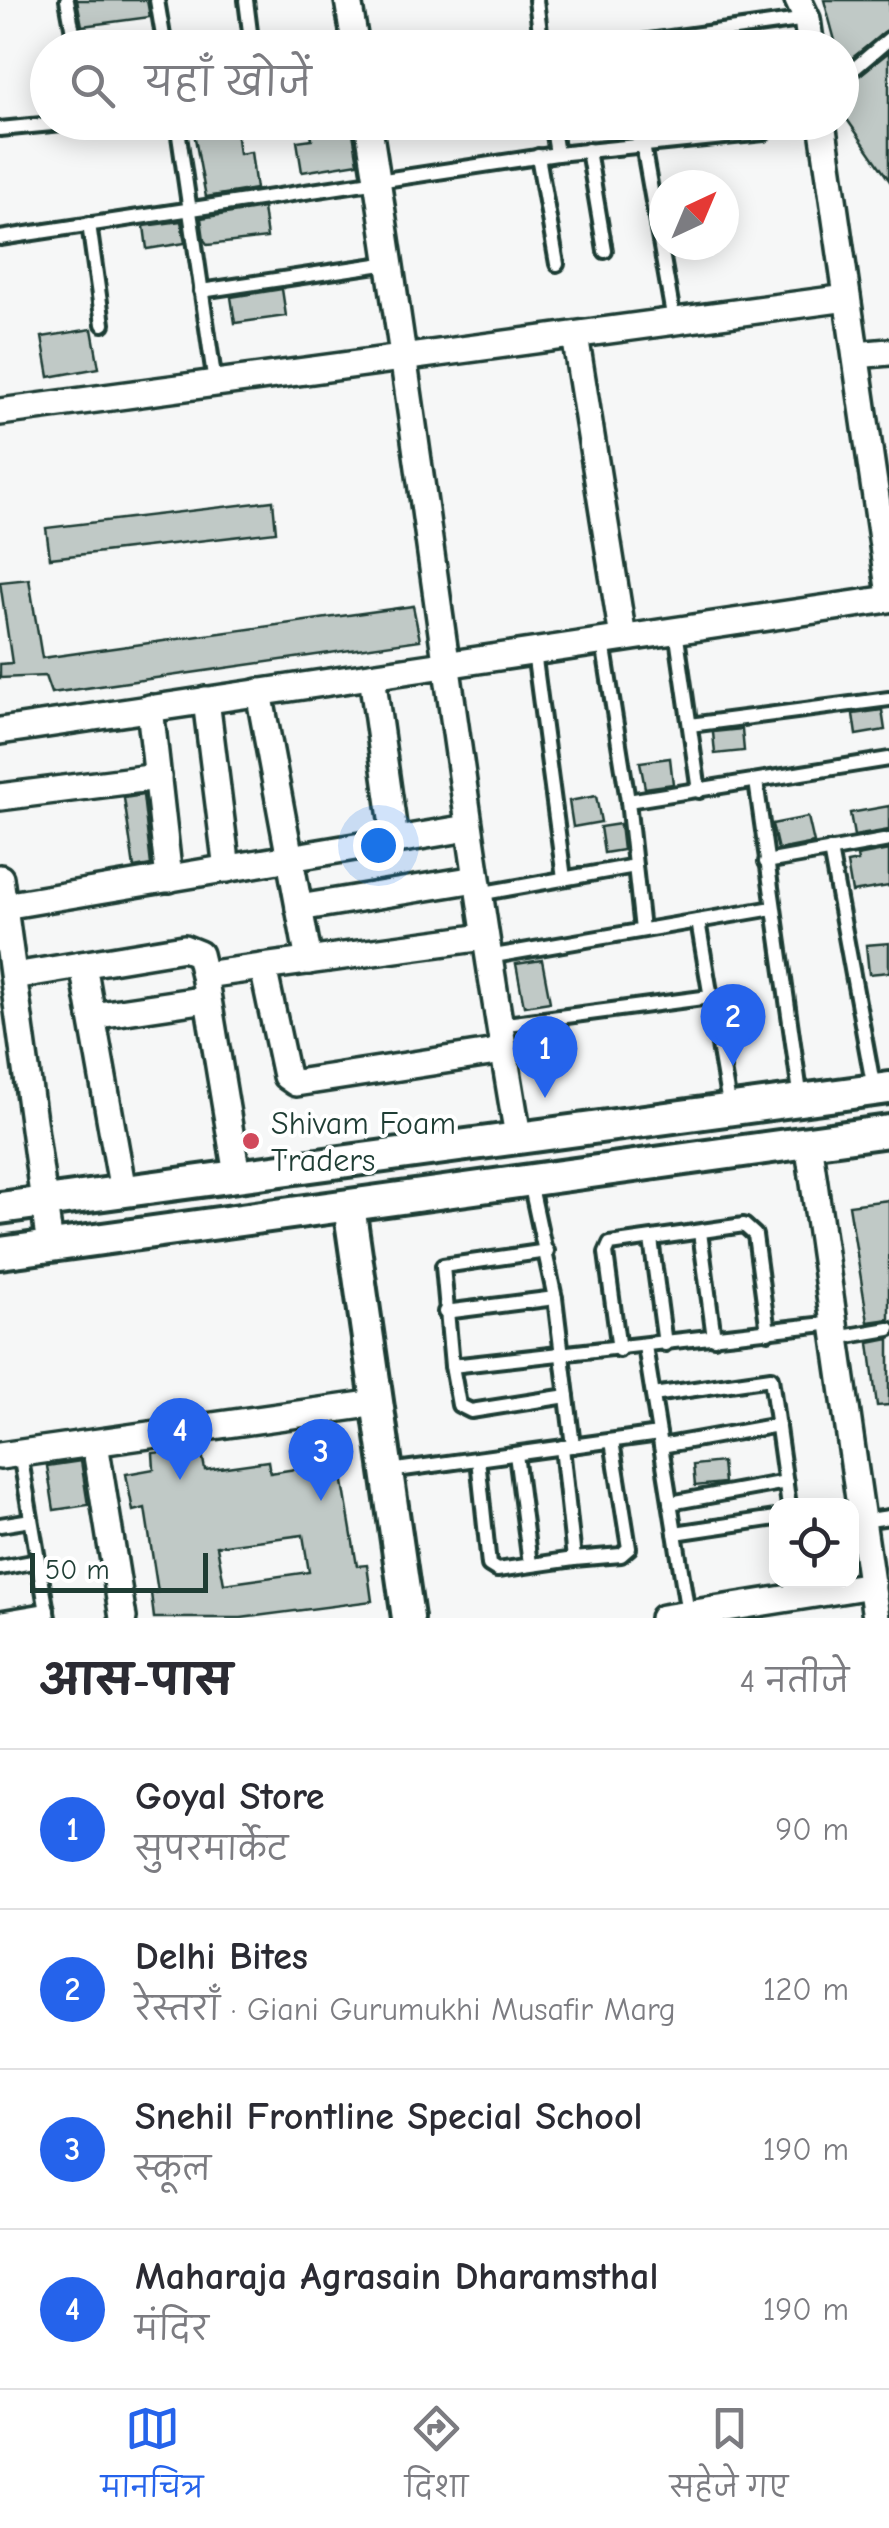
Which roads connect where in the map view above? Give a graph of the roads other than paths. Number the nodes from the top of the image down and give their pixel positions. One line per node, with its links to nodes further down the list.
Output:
1 (67, 0): 7 (lane)
2 (157, 0): 8 (lane)
3 (246, 0): 9 (lane)
4 (348, 0): 10 (street)
5 (536, 0): 11 (lane)
6 (803, 9): 12 (lane)
7 (73, 30)
8 (161, 30)
9 (250, 30)
10 (353, 30)
11 (540, 30)
12 (703, 30)
13 (889, 39): 14 (lane)
14 (859, 65)
15 (30, 126): 16 (lane)
16 (0, 129)
17 (180, 140): 28 (lane)
18 (371, 140): 27 (street)
19 (554, 140): 25 (lane)
20 (641, 140): 23 (lane)
21 (693, 140): 23 (lane)
22 (825, 140): 35 (street)
23 (642, 145): 24 (lane); 36 (lane)
24 (588, 150): 25 (lane); 31 (lane)
25 (556, 154): 26 (lane)
26 (538, 156): 27 (lane); 33 (lane)
27 (377, 181): 28 (lane); 32 (street)
28 (190, 209): 29 (lane); 34 (lane)
29 (89, 224): 30 (lane); 37 (lane)
30 (0, 238)
31 (604, 250)
32 (390, 263): 34 (lane); 41 (street)
33 (557, 264)
34 (201, 290): 42 (lane)
35 (847, 298): 36 (street); 40 (street)
36 (674, 322): 38 (street)
37 (103, 324)
38 (575, 335): 41 (street); 48 (street)
39 (889, 352): 40 (street)
40 (856, 355): 44 (street)
41 (405, 358): 42 (street); 50 (street)
42 (215, 384): 43 (street)
43 (0, 412)
44 (884, 520): 45 (street)
45 (889, 588)
46 (889, 599): 47 (street)
47 (676, 630): 48 (street); 56 (lane)
48 (613, 640): 49 (street); 63 (lane)
49 (534, 652): 50 (street); 73 (lane)
50 (443, 665): 51 (street); 64 (street)
51 (372, 676): 52 (street); 65 (street)
52 (259, 692): 54 (street); 68 (street)
53 (889, 699): 56 (lane)
54 (206, 700): 55 (street); 71 (street)
55 (150, 708): 57 (street); 59 (street)
56 (690, 725): 61 (lane)
57 (0, 731)
58 (889, 759): 60 (lane)
59 (158, 777): 62 (street); 72 (street)
60 (756, 781): 61 (lane); 69 (lane)
61 (699, 791): 63 (lane)
62 (0, 797)
63 (628, 802): 70 (lane)
64 (468, 828): 65 (street); 75 (street)
65 (395, 840): 68 (street)
66 (889, 840): 67 (lane)
67 (830, 850): 69 (lane); 90 (lane)
68 (288, 858): 71 (street); 76 (street)
69 (766, 862): 77 (lane)
70 (635, 866): 73 (lane); 79 (lane)
71 (227, 869): 72 (street)
72 (168, 878): 74 (street)
73 (564, 878): 75 (lane)
74 (1, 886): 84 (street)
75 (477, 886): 76 (street); 80 (street)
76 (298, 908): 81 (street)
77 (773, 908): 78 (lane); 91 (lane)
78 (698, 921): 79 (lane); 86 (lane)
79 (642, 930): 80 (lane)
80 (486, 947): 81 (street); 88 (street)
81 (309, 960): 83 (street)
82 (83, 965): 84 (street); 85 (street); 87 (street)
83 (263, 967): 85 (street); 89 (street)
84 (8, 968): 99 (street)
85 (206, 987): 87 (street); 96 (street)
86 (710, 997): 88 (lane); 92 (lane)
87 (92, 1016): 98 (street)
88 (499, 1024): 89 (street)
89 (504, 1050): 94 (street)
90 (882, 1090): 91 (street)
91 (802, 1103): 92 (street)
92 (730, 1111): 94 (street)
93 (889, 1131): 95 (street)
94 (518, 1136): 96 (street)
95 (808, 1141): 97 (street); 110 (street)
96 (236, 1175): 98 (street)
97 (530, 1180): 100 (street); 105 (lane)
98 (124, 1191): 99 (street)
99 (45, 1202): 101 (street); 104 (street)
100 (348, 1206): 104 (street); 120 (street)
101 (0, 1208)
102 (700, 1232): 103 (lane); 111 (lane); 112 (lane)
103 (650, 1239): 113 (lane); 115 (lane)
104 (50, 1246): 106 (street)
105 (547, 1251): 107 (lane); 108 (lane)
106 (0, 1253)
107 (555, 1298): 108 (lane); 116 (lane)
108 (446, 1312): 117 (lane)
109 (889, 1330): 110 (lane)
110 (835, 1331): 111 (lane); 136 (street)
111 (768, 1332): 112 (lane)
112 (714, 1338): 113 (lane)
113 (665, 1344): 114 (lane)
114 (645, 1346): 115 (lane); 118 (lane)
115 (619, 1350): 116 (lane)
116 (562, 1354): 117 (lane); 119 (lane)
117 (452, 1366): 119 (lane)
118 (653, 1395): 121 (lane); 122 (lane)
119 (567, 1396): 125 (lane)
120 (377, 1404): 124 (street); 129 (street)
121 (778, 1425): 122 (lane); 130 (lane)
122 (660, 1440): 123 (lane); 132 (lane)
123 (612, 1441): 125 (lane); 139 (lane)
124 (94, 1443): 127 (street); 148 (street)
125 (568, 1447): 126 (lane); 139 (lane)
126 (516, 1454): 128 (lane); 141 (lane)
127 (10, 1455): 135 (lane)
128 (478, 1459): 129 (lane); 141 (lane)
129 (386, 1471): 149 (street)
130 (786, 1482): 131 (lane); 132 (lane)
131 (789, 1498)
132 (670, 1503): 138 (lane)
133 (889, 1517): 136 (lane)
134 (769, 1519): 138 (lane)
135 (31, 1520): 137 (lane); 140 (lane)
136 (863, 1521): 143 (street)
137 (0, 1525)
138 (675, 1532): 146 (lane)
139 (574, 1560): 141 (lane)
140 (38, 1561): 142 (lane); 145 (lane)
141 (530, 1564)
142 (0, 1568)
143 (872, 1586): 144 (street); 150 (street)
144 (728, 1613): 146 (street)
145 (48, 1614): 147 (lane)
146 (676, 1616)
147 (0, 1618)
148 (123, 1618)
149 (408, 1618)
150 (876, 1618)

